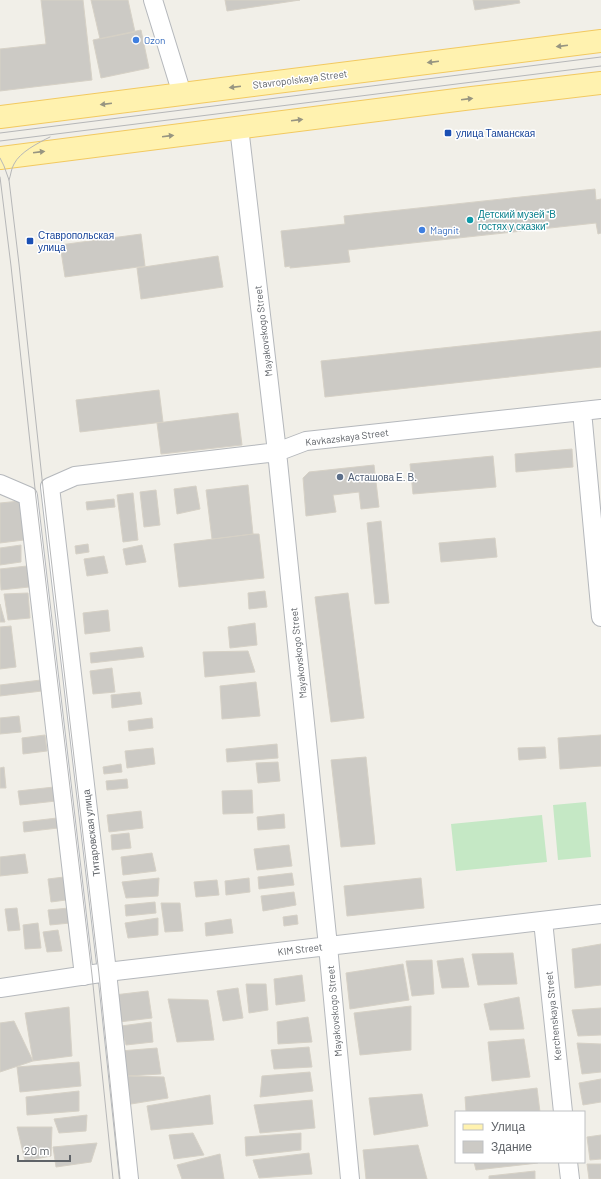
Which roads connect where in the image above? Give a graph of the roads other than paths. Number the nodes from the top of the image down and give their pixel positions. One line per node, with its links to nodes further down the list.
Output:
1 (153, 0): 4 (street)
2 (601, 41): 4 (main road, Stavropolskaya Street, one-way to 4)
3 (601, 83): 6 (main road, one-way to 3)
4 (182, 94): 5 (main road, Stavropolskaya Street, one-way to 5)
5 (0, 117)
6 (239, 127): 7 (main road, one-way to 6); 10 (street, Mayakovskogo Street)
7 (0, 158)
8 (601, 408): 9 (street, Kavkazskaya Street)
9 (582, 411): 10 (street, Kavkazskaya Street); 13 (street)
10 (277, 452): 12 (street, Kavkazskaya Street); 16 (street, Mayakovskogo Street)
11 (0, 484): 18 (street)
12 (50, 488): 17 (street, Титаровская улица)
13 (601, 617)
14 (601, 914): 15 (street, KIM Street)
15 (543, 921): 16 (street, KIM Street); 20 (street, Kerchenskaya Street)
16 (328, 946): 17 (street, KIM Street); 23 (street, Mayakovskogo Street)
17 (107, 972): 18 (street, KIM Street); 22 (street, Титаровская улица)
18 (84, 976): 19 (street, KIM Street)
19 (0, 988)
20 (563, 1111)
21 (568, 1163): 24 (street)
22 (130, 1179)
23 (350, 1179)
24 (570, 1179)

